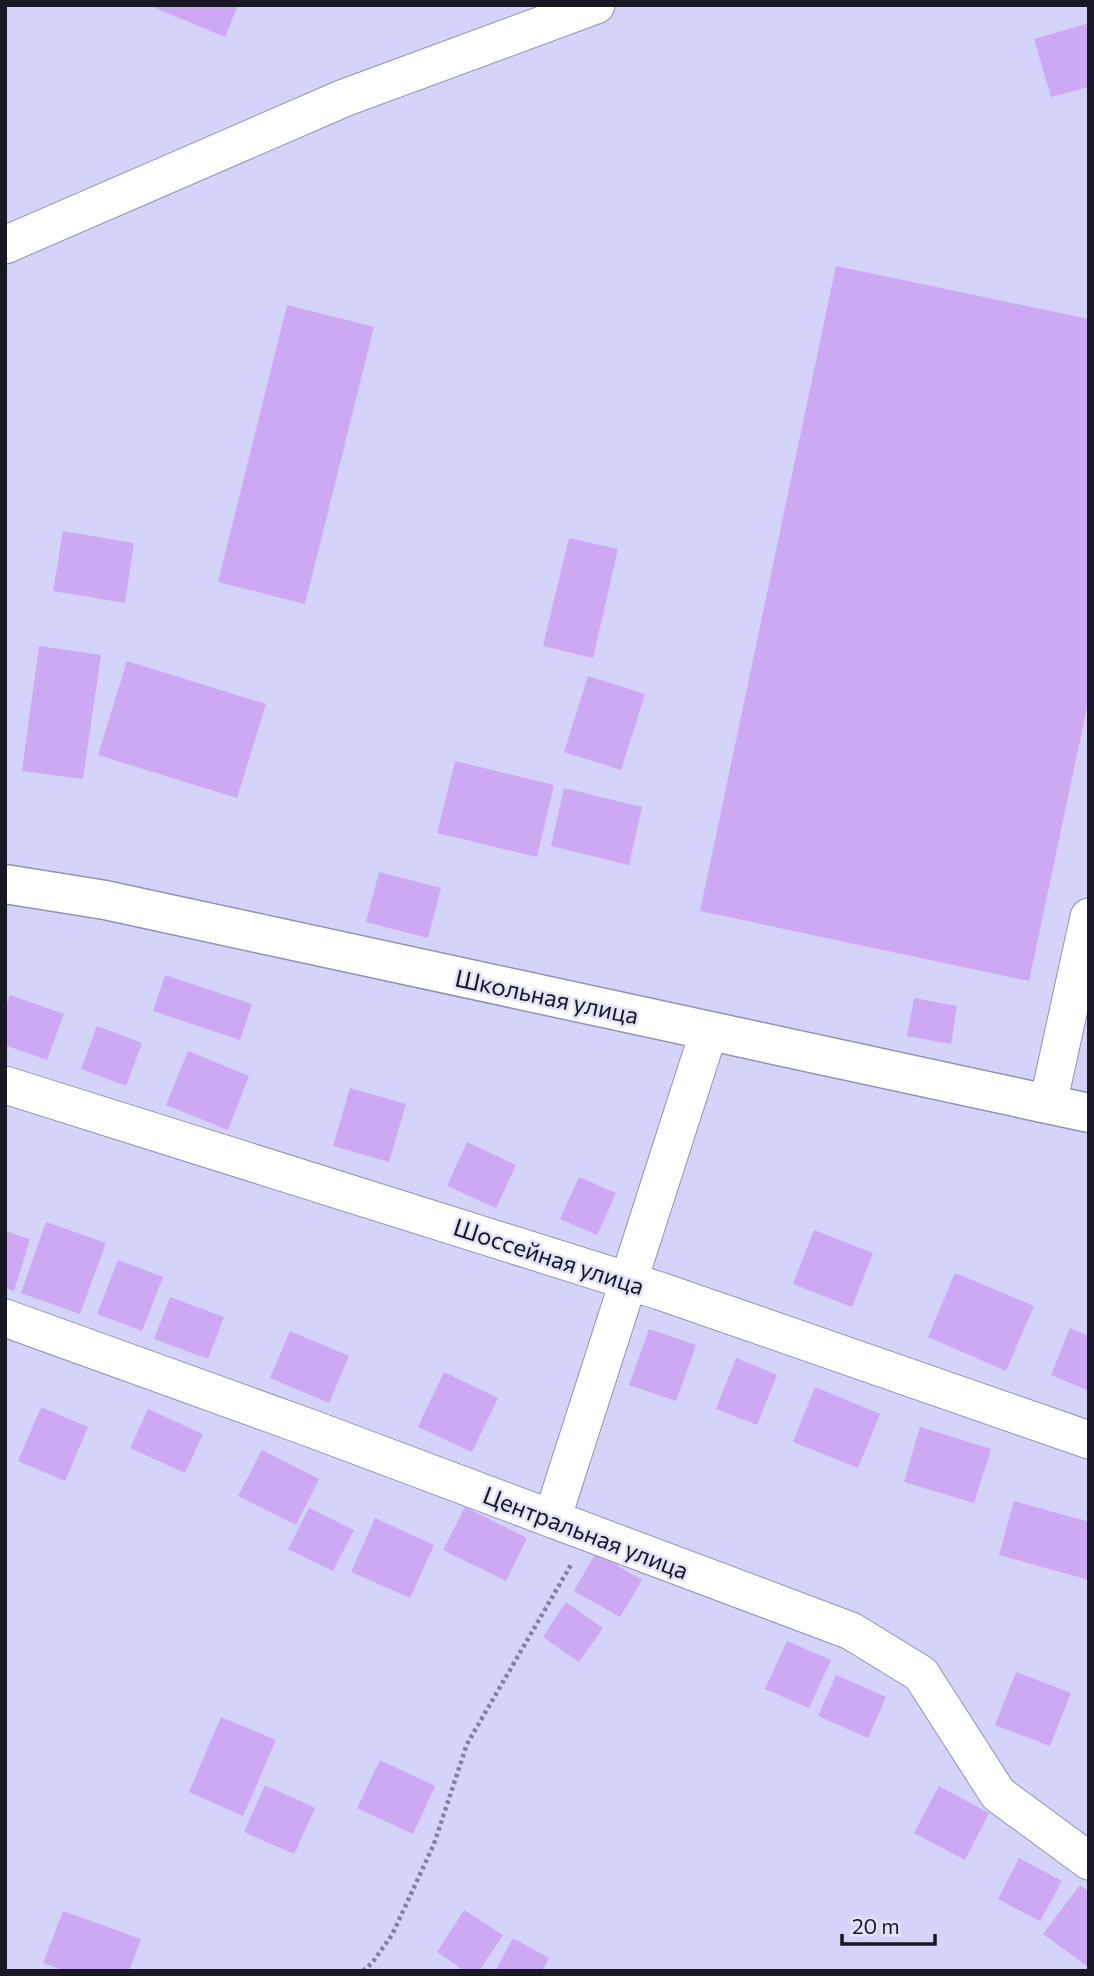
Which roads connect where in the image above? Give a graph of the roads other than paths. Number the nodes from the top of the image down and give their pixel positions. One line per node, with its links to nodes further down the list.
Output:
1 (596, 5): 2 (street)
2 (5, 245)
3 (5, 884): 5 (main road, Школьная улица)
4 (1089, 917): 7 (street)
5 (709, 1031): 7 (main road, Школьная улица); 9 (street)
6 (5, 1084): 9 (street, Шоссейная улица)
7 (1048, 1104): 8 (main road, Школьная улица)
8 (1089, 1113)
9 (630, 1282): 11 (street, Шоссейная улица); 12 (street)
10 (5, 1318): 12 (street, Центральная улица)
11 (1089, 1440)
12 (552, 1519): 13 (street, Центральная улица)
13 (1089, 1861)

